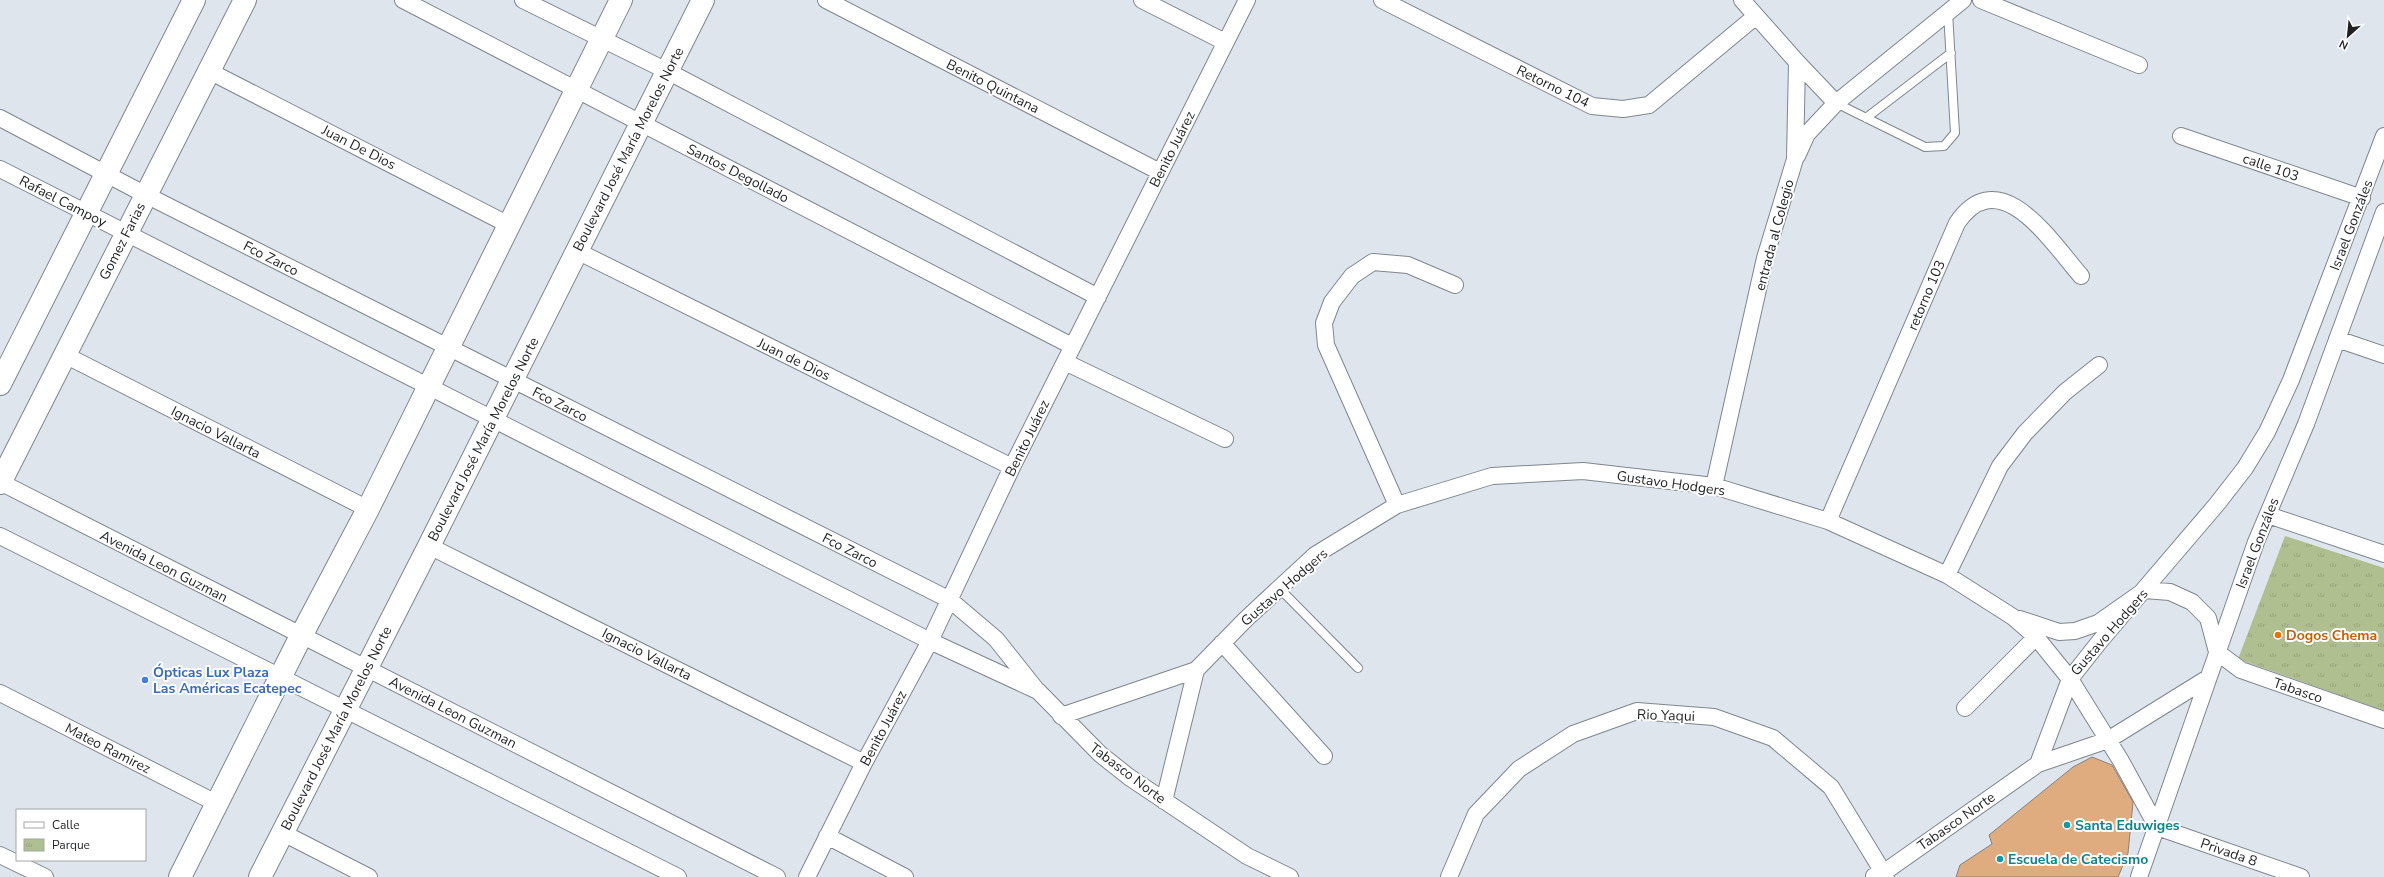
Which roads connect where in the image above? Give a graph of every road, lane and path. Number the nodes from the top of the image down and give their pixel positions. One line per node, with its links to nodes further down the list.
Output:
1 (194, 0): 33 (main road)
2 (245, 0): 21 (main road, Gomez Farias)
3 (403, 0): 23 (street, Santos Degollado)
4 (523, 0): 16 (street)
5 (621, 0): 16 (main road)
6 (703, 0): 22 (main road, Boulevard José María Morelos Norte)
7 (826, 0): 32 (street, Benito Quintana)
8 (1142, 0): 17 (street)
9 (1247, 0): 17 (street, Benito Juárez)
10 (1382, 0): 15 (street, Retorno 104)
11 (1742, 0): 15 (street)
12 (1963, 0): 14 (street)
13 (1981, 0): 20 (street)
14 (1948, 12): 18 (lane); 24 (street)
15 (1756, 16): 19 (street)
16 (602, 38): 22 (street); 23 (main road)
17 (1226, 42): 32 (street, Benito Juárez)
18 (1951, 53): 26 (lane); 26 (lane)
19 (1797, 62): 24 (street); 30 (street, entrada al Colegio)
20 (2139, 65)
21 (209, 71): 34 (main road, Gomez Farias); 38 (street, Juan De Dios)
22 (667, 71): 27 (main road, Boulevard José María Morelos Norte); 43 (street)
23 (576, 88): 27 (street, Santos Degollado); 38 (main road)
24 (1836, 103): 26 (lane); 30 (street)
25 (0, 118): 33 (street)
26 (1866, 118)
27 (641, 123): 40 (main road, Boulevard José María Morelos Norte); 46 (street, Santos Degollado)
28 (2180, 136): 35 (street, calle 103)
29 (2384, 136): 35 (street, Israel Gonzáles)
30 (1795, 159): 58 (street, entrada al Colegio)
31 (0, 169): 36 (street, Rafael Campoy)
32 (1160, 172): 43 (street, Benito Juárez)
33 (107, 174): 34 (street, Fco Zarco); 36 (main road)
34 (146, 195): 39 (main road, Gomez Farias); 45 (street, Fco Zarco)
35 (2362, 198): 59 (street, Israel Gonzáles)
36 (87, 212): 39 (street, Rafael Campoy); 52 (main road)
37 (2384, 212): 44 (street, Israel Gonzáles)
38 (507, 224): 45 (main road)
39 (126, 233): 47 (main road, Gomez Farias); 53 (street)
40 (577, 251): 51 (main road, Boulevard José María Morelos Norte); 56 (street, Juan de Dios)
41 (2082, 276): 63 (street, retorno 103)
42 (1455, 285): 60 (street)
43 (1098, 297): 46 (street, Benito Juárez)
44 (2337, 339): 48 (street); 62 (street, Israel Gonzáles)
45 (448, 346): 51 (street, Fco Zarco); 53 (main road)
46 (1072, 346): 49 (street, Benito Juárez)
47 (65, 355): 57 (main road, Gomez Farias); 61 (street, Ignacio Vallarta)
48 (2384, 355)
49 (1065, 362): 55 (street); 56 (street, Benito Juárez)
50 (2099, 365): 67 (street)
51 (512, 380): 54 (main road, Boulevard José María Morelos Norte); 70 (street, Fco Zarco)
52 (0, 384)
53 (428, 386): 54 (street); 61 (main road)
54 (492, 419): 65 (main road, Boulevard José María Morelos Norte); 74 (street)
55 (1225, 439)
56 (1012, 467): 70 (street, Benito Juárez)
57 (0, 482): 72 (street, Avenida Leon Guzman)
58 (1714, 486): 60 (street, Gustavo Hodgers); 63 (street, Gustavo Hodgers)
59 (2217, 504): 69 (street, Gustavo Hodgers)
60 (1397, 505): 68 (street, Gustavo Hodgers)
61 (368, 509): 72 (main road)
62 (2268, 515): 66 (street); 76 (street, Israel Gonzáles)
63 (1828, 521): 67 (street, Gustavo Hodgers)
64 (0, 536): 80 (street)
65 (429, 546): 77 (main road, Boulevard José María Morelos Norte); 91 (street, Ignacio Vallarta)
66 (2384, 554)
67 (1947, 575): 71 (street, Gustavo Hodgers)
68 (1279, 588): 75 (street, Gustavo Hodgers); 78 (lane)
69 (2145, 590): 71 (street); 76 (street); 82 (street, Gustavo Hodgers)
70 (950, 600): 74 (street, Benito Juárez); 83 (street)
71 (2013, 617): 73 (street, Gustavo Hodgers)
72 (301, 636): 77 (street, Avenida Leon Guzman); 80 (main road)
73 (2036, 637): 82 (street, Gustavo Hodgers); 85 (street)
74 (930, 641): 83 (street, Tabasco Norte); 91 (street, Benito Juárez)
75 (1222, 643): 79 (street, Gustavo Hodgers); 90 (street)
76 (2217, 652): 81 (street, Israel Gonzáles); 88 (street, Tabasco)
77 (366, 668): 86 (main road, Boulevard José María Morelos Norte); 105 (street, Avenida Leon Guzman)
78 (1358, 668)
79 (1196, 670): 87 (street, Gustavo Hodgers); 93 (street)
80 (280, 676): 86 (street); 94 (main road)
81 (2208, 678): 89 (street, Tabasco Norte); 95 (street, Israel Gonzáles)
82 (2070, 679): 89 (street); 92 (street)
83 (1038, 691): 87 (street, Tabasco Norte)
84 (0, 693): 94 (street, Mateo Ramirez)
85 (1965, 708)
86 (344, 709): 96 (main road, Boulevard José María Morelos Norte); 104 (street)
87 (1061, 716): 93 (street, Tabasco Norte)
88 (2384, 720)
89 (2108, 740): 92 (street, Tabasco Norte); 95 (street)
90 (1324, 756)
91 (864, 763): 97 (street, Benito Juárez)
92 (2038, 764): 99 (street, Tabasco Norte)
93 (1164, 801): 108 (street, Tabasco Norte)
94 (216, 803): 101 (main road)
95 (2157, 827): 110 (street, Israel Gonzáles); 111 (street, Privada 8)
96 (283, 833): 102 (main road, Boulevard José María Morelos Norte); 103 (street)
97 (827, 836): 106 (street, Benito Juárez); 107 (street)
98 (0, 855): 100 (street)
99 (1880, 876): 109 (street, Rio Yaqui)
100 (45, 877)
101 (180, 877)
102 (260, 877)
103 (369, 877)
104 (678, 877)
105 (777, 877)
106 (807, 877)
107 (905, 877)
108 (1290, 877)
109 (1449, 877)
110 (2139, 877)
111 (2301, 877)

